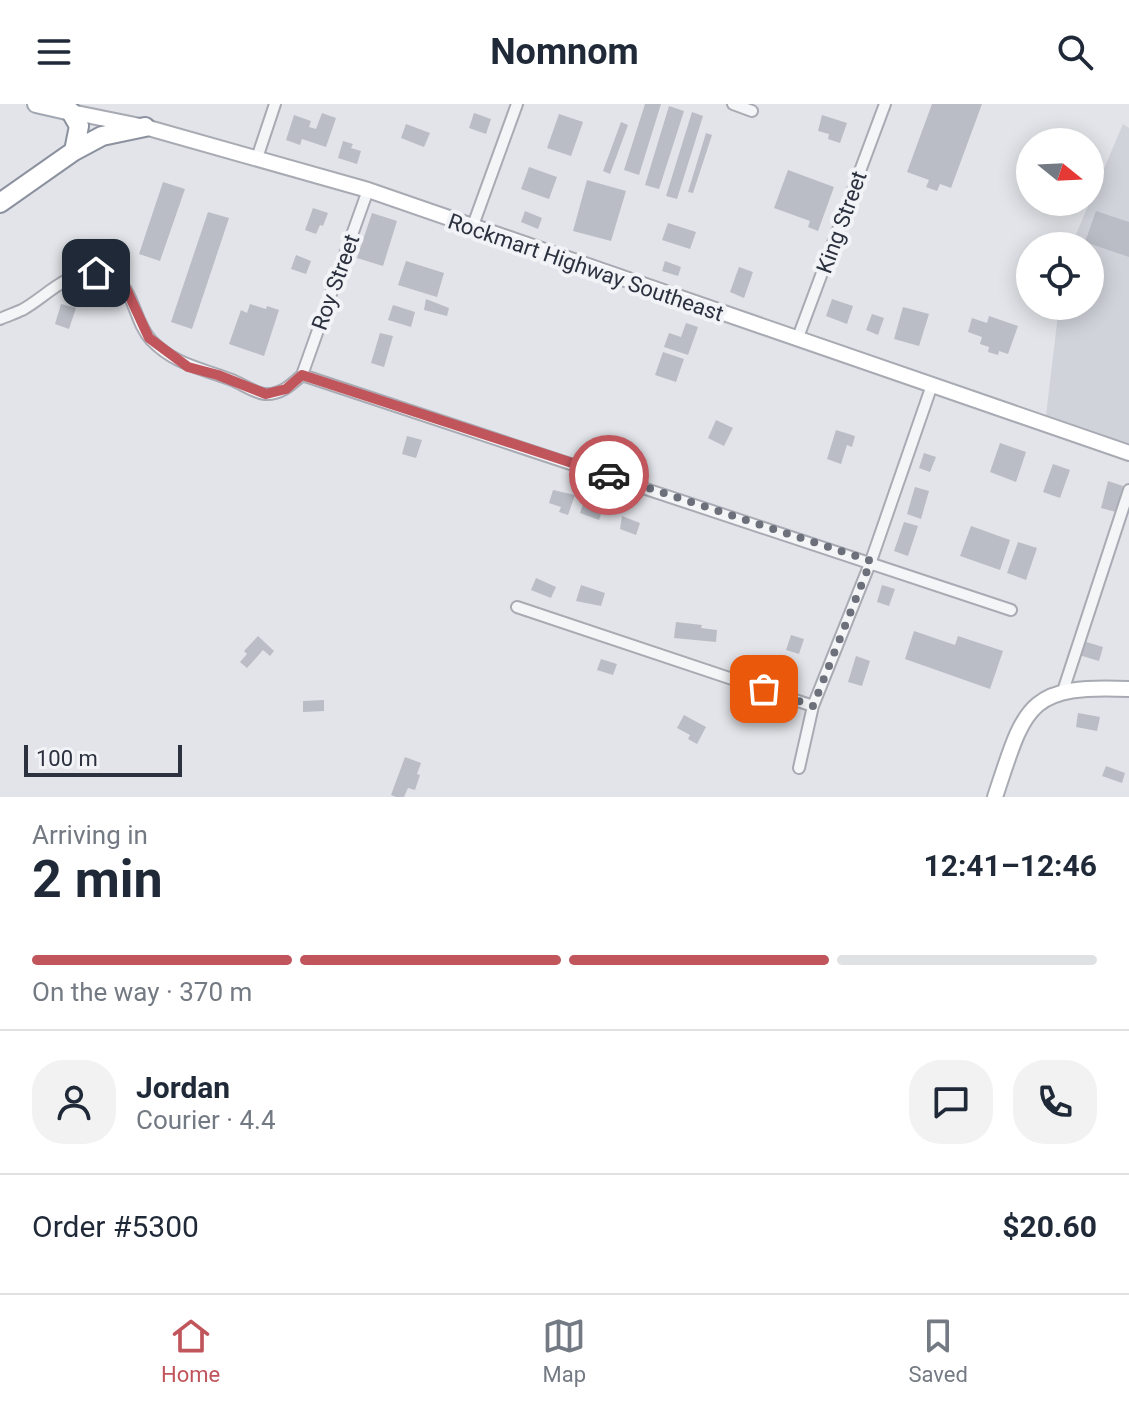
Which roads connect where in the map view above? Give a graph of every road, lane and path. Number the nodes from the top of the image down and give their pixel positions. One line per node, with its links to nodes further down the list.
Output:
1 (36, 104): 7 (main road, Rockmart Highway Southeast)
2 (275, 104): 10 (street)
3 (517, 104): 13 (street)
4 (733, 104): 6 (street)
5 (885, 104): 15 (street, King Street)
6 (752, 111)
7 (71, 112): 8 (main road, Rockmart Highway Southeast); 9 (highway)
8 (145, 127): 9 (highway); 10 (main road, Rockmart Highway Southeast)
9 (74, 151): 12 (highway)
10 (257, 158): 11 (main road, Rockmart Highway Southeast)
11 (368, 190): 13 (main road, Rockmart Highway Southeast); 16 (street, Roy Street)
12 (0, 203)
13 (472, 228): 15 (main road, Rockmart Highway Southeast)
14 (0, 319): 16 (street)
15 (797, 340): 17 (main road, Rockmart Highway Southeast)
16 (302, 375): 20 (street)
17 (932, 385): 18 (main road, Rockmart Highway Southeast); 20 (street)
18 (1129, 453)
19 (1129, 490): 24 (street)
20 (871, 561): 22 (street); 25 (street)
21 (517, 607): 25 (street)
22 (1011, 610)
23 (1129, 689): 24 (main road)
24 (1063, 691): 27 (main road)
25 (813, 706): 26 (street)
26 (799, 768)
27 (995, 797)

